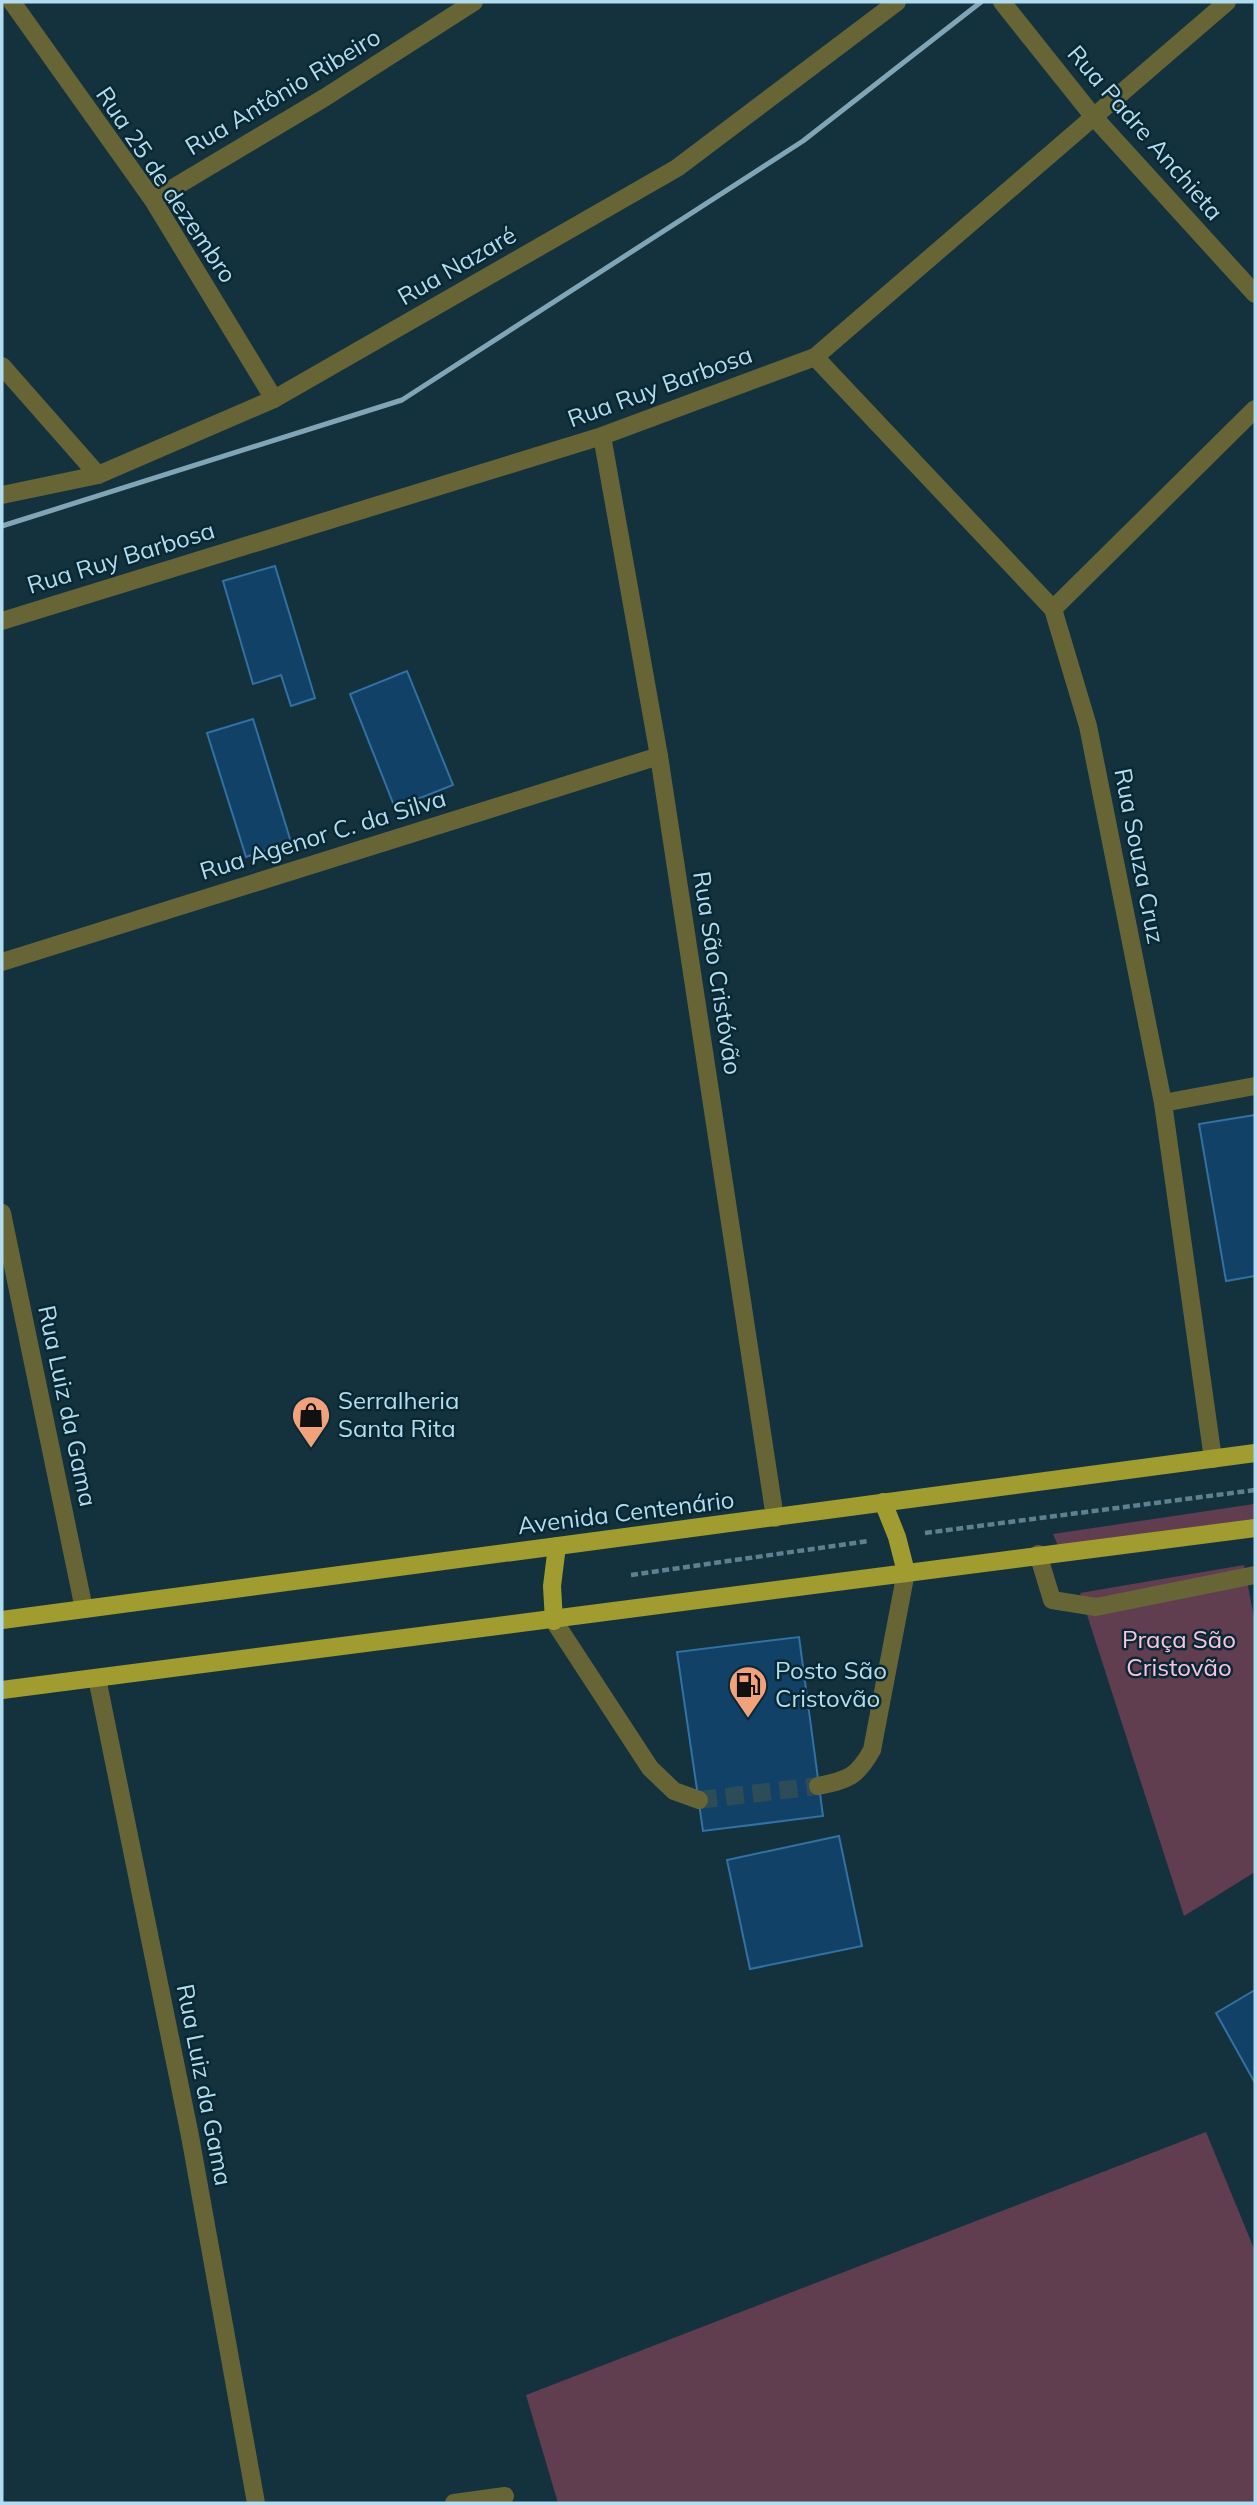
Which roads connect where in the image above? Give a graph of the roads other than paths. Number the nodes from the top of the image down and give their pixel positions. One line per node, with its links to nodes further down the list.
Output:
1 (12, 2): 7 (street, Rua 25 de dezembro)
2 (474, 2): 7 (street, Rua Antônio Ribeiro)
3 (897, 2): 11 (street, Rua Nazaré)
4 (1002, 2): 6 (street, Rua Padre Anchieta)
5 (1227, 2): 6 (street, Rua Ruy Barbosa)
6 (1093, 116): 8 (street, Rua Padre Anchieta); 9 (street, Rua Ruy Barbosa)
7 (153, 200): 11 (street, Rua 25 de dezembro)
8 (1255, 294)
9 (815, 357): 13 (street, Rua Ruy Barbosa); 16 (street, Rua Souza Cruz)
10 (2, 366): 14 (street)
11 (274, 399): 14 (street, Rua Nazaré)
12 (1255, 409): 16 (street)
13 (602, 436): 17 (street, Rua Ruy Barbosa); 18 (street, Rua São Cristóvão)
14 (98, 475): 15 (street, Rua Nazaré)
15 (2, 495)
16 (1053, 609): 21 (street, Rua Souza Cruz)
17 (2, 621)
18 (659, 756): 19 (street, Rua Agenor C. da Silva); 26 (street, Rua São Cristóvão)
19 (2, 962)
20 (1255, 1086): 21 (street)
21 (1163, 1103): 24 (street, Rua Souza Cruz)
22 (2, 1213): 32 (street, Rua Luiz da Gama)
23 (1255, 1452): 24 (main road, Avenida Centenário)
24 (1213, 1460): 25 (main road, Avenida Centenário)
25 (883, 1502): 26 (main road, Avenida Centenário); 30 (main road)
26 (775, 1518): 28 (main road, Avenida Centenário)
27 (1255, 1528): 29 (main road)
28 (557, 1546): 32 (main road, Avenida Centenário); 34 (main road)
29 (1038, 1554): 30 (main road); 31 (street)
30 (905, 1572): 34 (main road); 37 (street)
31 (1255, 1575)
32 (84, 1609): 33 (main road, Avenida Centenário)
33 (2, 1620)
34 (554, 1621): 35 (main road); 38 (street)
35 (97, 1678): 36 (main road); 40 (street, Rua Luiz da Gama)
36 (2, 1690)
37 (818, 1786)
38 (699, 1800)
39 (505, 2496): 41 (street)
40 (256, 2503)
41 (454, 2503)

